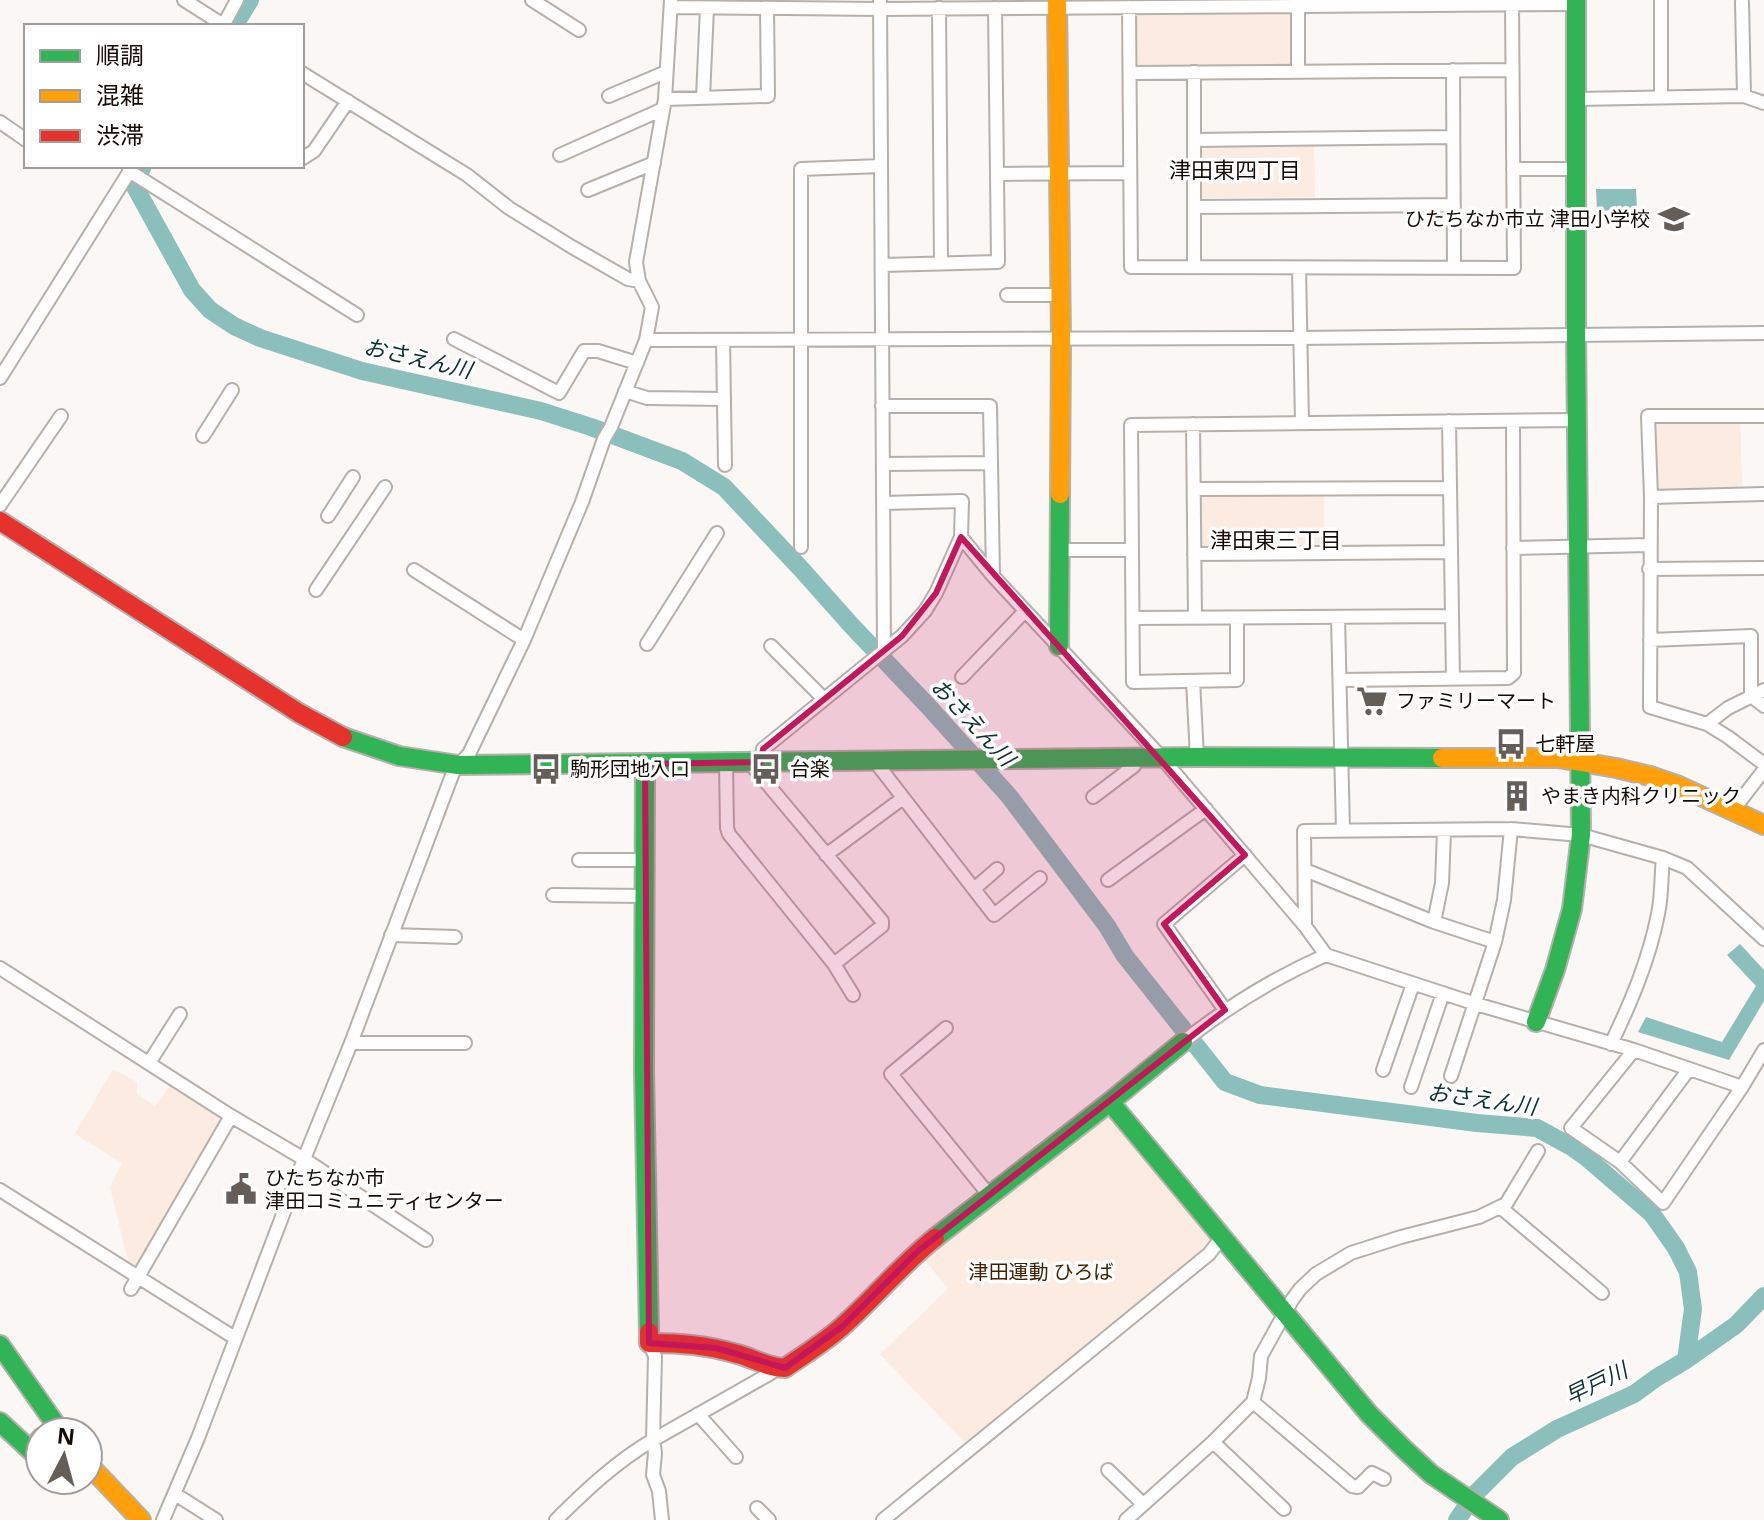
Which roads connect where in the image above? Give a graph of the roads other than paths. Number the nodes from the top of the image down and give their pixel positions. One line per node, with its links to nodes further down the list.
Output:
1 (184, 0): 21 (street)
2 (237, 0): 22 (street)
3 (532, 0): 23 (street)
4 (1661, 0): 34 (street)
5 (1394, 2): 6 (street); 15 (street)
6 (1474, 2): 14 (street)
7 (1576, 2): 14 (street); 35 (street)
8 (1742, 2): 32 (street)
9 (671, 4): 17 (street); 26 (street)
10 (725, 4): 17 (street); 18 (street)
11 (782, 4): 12 (street); 18 (street)
12 (880, 4): 19 (street); 46 (street)
13 (1057, 4): 16 (street); 20 (street); 52 (street)
14 (1512, 4): 25 (street)
15 (1298, 6): 16 (street); 28 (street)
16 (1129, 7): 29 (street)
17 (707, 8): 33 (street)
18 (767, 8): 33 (street)
19 (939, 8): 20 (street); 56 (street)
20 (995, 8): 51 (street)
21 (221, 24)
22 (225, 24)
23 (579, 30)
24 (1453, 70): 25 (street); 28 (street); 40 (street)
25 (1512, 70): 48 (street)
26 (666, 72): 31 (street); 38 (street)
27 (1194, 72): 28 (street); 29 (street); 42 (street)
28 (1298, 72)
29 (1130, 73): 50 (street)
30 (304, 74): 36 (street)
31 (609, 96)
32 (1744, 96): 34 (street); 37 (street)
33 (703, 97): 38 (street)
34 (1661, 97): 35 (street)
35 (1576, 99): 49 (street)
36 (348, 101): 44 (street); 61 (street)
37 (1764, 103)
38 (664, 104): 43 (street); 45 (street)
39 (0, 122): 41 (street)
40 (1453, 137): 42 (street); 54 (street)
41 (24, 139)
42 (1194, 140): 55 (street)
43 (560, 155)
44 (304, 157)
45 (654, 163): 53 (street); 61 (street)
46 (881, 166): 57 (street); 69 (street)
47 (131, 168): 64 (street); 75 (street)
48 (1513, 169): 49 (street); 60 (street)
49 (1576, 169): 66 (street)
50 (1130, 173): 52 (street); 58 (street)
51 (997, 174): 52 (street); 56 (street)
52 (1059, 174): 63 (street)
53 (588, 190)
54 (1454, 205): 55 (street); 60 (street)
55 (1194, 207): 58 (street)
56 (941, 263): 57 (street)
57 (882, 265): 70 (street)
58 (1194, 267): 59 (street)
59 (1299, 268): 60 (street); 67 (street)
60 (1454, 268)
61 (639, 281): 72 (street)
62 (1007, 295): 63 (street)
63 (1060, 295): 71 (street)
64 (357, 315)
65 (1764, 333): 66 (street)
66 (1576, 335): 67 (street); 82 (street)
67 (1300, 338): 71 (street); 85 (street)
68 (454, 339): 74 (street)
69 (801, 339): 70 (street); 73 (street); 105 (street)
70 (882, 339): 71 (street); 79 (street)
71 (1061, 339): 107 (street)
72 (646, 340): 73 (street); 74 (street)
73 (723, 340): 78 (street)
74 (637, 363): 77 (street)
75 (0, 378)
76 (232, 390): 87 (street)
77 (625, 391): 78 (street); 122 (street)
78 (724, 399): 90 (street)
79 (882, 406): 88 (street); 89 (street)
80 (61, 416): 98 (street)
81 (1764, 416): 96 (street)
82 (1577, 420): 84 (street); 104 (street)
83 (1449, 421): 84 (street); 85 (street); 93 (street)
84 (1513, 421): 106 (street)
85 (1302, 423): 86 (street)
86 (1193, 424): 94 (street); 108 (street)
87 (203, 436)
88 (991, 463): 89 (street); 114 (street)
89 (883, 464): 97 (street)
90 (725, 465)
91 (353, 477): 99 (street)
92 (385, 487): 115 (street)
93 (1450, 488): 94 (street); 109 (street)
94 (1194, 489): 110 (street)
95 (1764, 494): 96 (street)
96 (1651, 497): 103 (street)
97 (883, 503): 102 (street); 127 (street)
98 (0, 505)
99 (328, 516)
100 (0, 521): 146 (street)
101 (717, 533): 124 (street)
102 (961, 537): 114 (street); 127 (street)
103 (1649, 545): 104 (street); 112 (street)
104 (1578, 546): 106 (street); 143 (street)
105 (801, 547)
106 (1513, 548): 129 (street)
107 (1059, 550): 108 (street); 126 (street)
108 (1132, 550): 119 (street)
109 (1451, 552): 110 (street); 117 (street)
110 (1194, 554): 120 (street)
111 (1764, 568): 112 (street)
112 (1649, 569): 123 (street)
113 (414, 570): 122 (street)
114 (993, 576): 116 (street)
115 (316, 590)
116 (1025, 611): 126 (street); 128 (street)
117 (1452, 616): 118 (street); 129 (street)
118 (1338, 617): 121 (street); 130 (street)
119 (1133, 618): 120 (street); 131 (street)
120 (1195, 618): 121 (street)
121 (1237, 618): 131 (street)
122 (524, 640): 146 (street)
123 (1650, 640): 133 (street); 136 (street)
124 (647, 644)
125 (771, 646): 134 (street)
126 (1059, 646): 138 (street)
127 (884, 649): 134 (street)
128 (962, 677)
129 (1453, 679): 130 (street)
130 (1340, 680): 139 (street)
131 (1193, 681): 137 (street)
132 (1764, 690): 133 (street)
133 (1751, 696): 135 (street); 136 (street)
134 (824, 699): 142 (street)
135 (1764, 706)
136 (1707, 724): 147 (street)
137 (1197, 757): 138 (street); 139 (street)
138 (1162, 758): 140 (street); 150 (street)
139 (1342, 758): 143 (street); 154 (street)
140 (1135, 759): 141 (street); 148 (street)
141 (874, 760): 142 (street); 149 (street)
142 (757, 762): 144 (street); 157 (street)
143 (1581, 762): 151 (street); 156 (street)
144 (726, 763): 145 (street); 176 (street)
145 (645, 764): 146 (street); 161 (street)
146 (458, 765): 172 (street)
147 (1764, 767): 151 (street)
148 (1093, 797)
149 (903, 798): 157 (street); 166 (street)
150 (1206, 809): 158 (street); 165 (street)
151 (1734, 809): 152 (street)
152 (1764, 825)
153 (1511, 829): 155 (street); 156 (street); 174 (street)
154 (1343, 831): 155 (street); 163 (street)
155 (1444, 831): 169 (street)
156 (1581, 835): 159 (street); 184 (street)
157 (826, 855): 176 (street)
158 (1245, 855): 170 (street); 182 (street)
159 (1663, 858): 171 (street); 189 (street)
160 (579, 860): 161 (street)
161 (643, 860): 168 (street)
162 (997, 869): 166 (street)
163 (1305, 870): 169 (street); 170 (street)
164 (1040, 878): 166 (street)
165 (1108, 880)
166 (974, 889)
167 (553, 895): 168 (street)
168 (644, 896): 213 (street)
169 (1434, 922): 174 (street)
170 (1305, 926): 175 (street)
171 (1762, 933)
172 (391, 935): 173 (street); 187 (street)
173 (455, 937)
174 (1495, 942): 181 (street)
175 (1326, 955): 178 (street); 182 (street)
176 (834, 964): 180 (street)
177 (0, 968): 192 (street)
178 (1413, 984): 179 (street); 194 (street)
179 (1443, 993): 181 (street); 196 (street)
180 (853, 995)
181 (1476, 1004): 184 (street); 195 (street)
182 (1225, 1010): 186 (street)
183 (180, 1014): 192 (street)
184 (1536, 1022): 189 (street)
185 (946, 1028): 204 (street)
186 (1190, 1036): 198 (street)
187 (351, 1043): 188 (street); 201 (street)
188 (465, 1043)
189 (1611, 1044): 190 (street)
190 (1634, 1050): 193 (street); 202 (street)
191 (1764, 1050): 197 (street)
192 (149, 1063): 199 (street)
193 (1689, 1069): 197 (street); 202 (street)
194 (1383, 1070)
195 (1451, 1076)
196 (1411, 1087)
197 (1742, 1087): 202 (street)
198 (1110, 1102): 204 (street); 206 (street)
199 (231, 1116): 201 (street); 208 (street)
200 (1538, 1151): 205 (street)
201 (304, 1159): 207 (street); 212 (street)
202 (1620, 1162)
203 (0, 1190): 208 (street)
204 (989, 1195): 216 (street)
205 (1500, 1207): 210 (street); 211 (street)
206 (1222, 1237): 211 (street); 241 (street)
207 (426, 1240)
208 (139, 1276): 209 (street); 212 (street)
209 (131, 1289)
210 (1602, 1293)
211 (1284, 1313): 217 (street); 243 (street)
212 (235, 1338): 229 (street)
213 (649, 1343): 216 (street); 223 (street)
214 (0, 1345): 220 (street)
215 (0, 1368): 219 (street)
216 (775, 1368): 218 (street)
217 (1253, 1402): 224 (street); 227 (street)
218 (698, 1414): 223 (street); 225 (street)
219 (29, 1416)
220 (33, 1416)
221 (0, 1422): 222 (street)
222 (24, 1431)
223 (653, 1440): 238 (street); 239 (street)
224 (1213, 1442): 231 (street); 233 (street)
225 (736, 1457)
226 (1108, 1470): 231 (street)
227 (1384, 1479)
228 (104, 1481): 235 (street)
229 (175, 1494): 236 (street); 237 (street)
230 (100, 1496): 234 (street)
231 (1143, 1504): 242 (street)
232 (757, 1508): 240 (street)
233 (1284, 1509)
234 (122, 1520)
235 (141, 1520)
236 (163, 1520)
237 (216, 1520)
238 (556, 1520)
239 (662, 1520)
240 (769, 1520)
241 (883, 1520)
242 (1126, 1520)
243 (1499, 1520)

